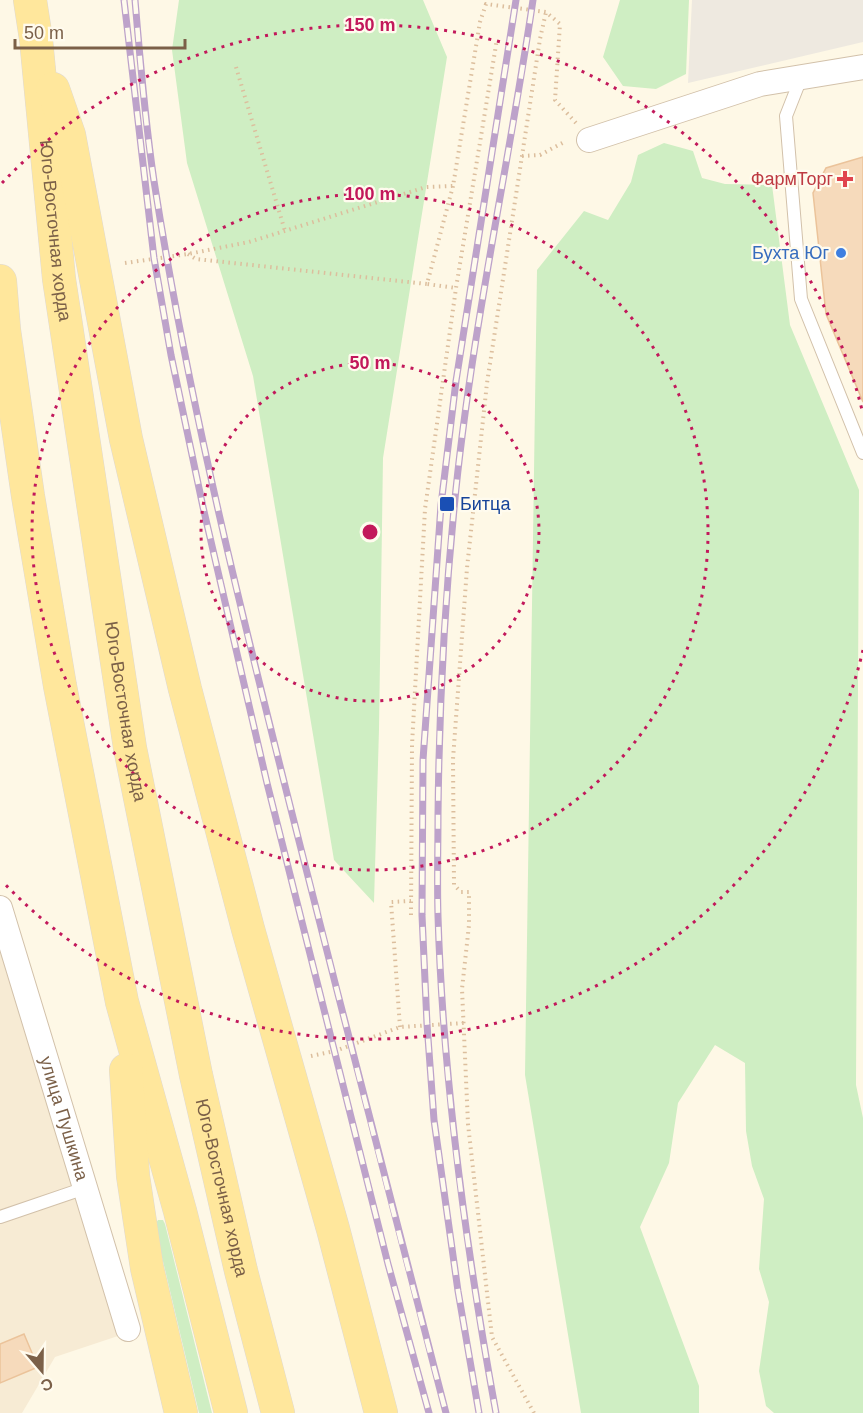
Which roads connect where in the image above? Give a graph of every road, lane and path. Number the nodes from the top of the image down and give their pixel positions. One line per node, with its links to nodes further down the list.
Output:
1 (30, 0): 3 (main road, Юго-Восточная хорда)
2 (546, 12): 8 (path); 9 (path); 10 (path)
3 (36, 39): 30 (main road, Юго-Восточная хорда); 31 (main road)
4 (497, 39): 16 (path)
5 (236, 67): 11 (path)
6 (863, 67): 7 (street)
7 (801, 78): 8 (street); 17 (lane)
8 (586, 136): 9 (path)
9 (522, 156): 22 (path)
10 (453, 186): 11 (path); 15 (path)
11 (285, 231): 12 (path)
12 (188, 254): 13 (path); 15 (path)
13 (125, 263)
14 (0, 281): 21 (main road)
15 (427, 284): 16 (path)
16 (456, 288): 18 (path)
17 (863, 453)
18 (411, 901): 20 (path); 23 (path)
19 (0, 908): 25 (street, улица Пушкина)
20 (411, 915)
21 (122, 1002): 28 (main road); 29 (main road)
22 (464, 1023): 23 (path); 32 (path)
23 (400, 1027): 24 (path)
24 (302, 1058)
25 (86, 1188): 26 (lane); 27 (street, улица Пушкина)
26 (0, 1217)
27 (128, 1329)
28 (181, 1413)
29 (231, 1413)
30 (278, 1413)
31 (381, 1413)
32 (534, 1413)

